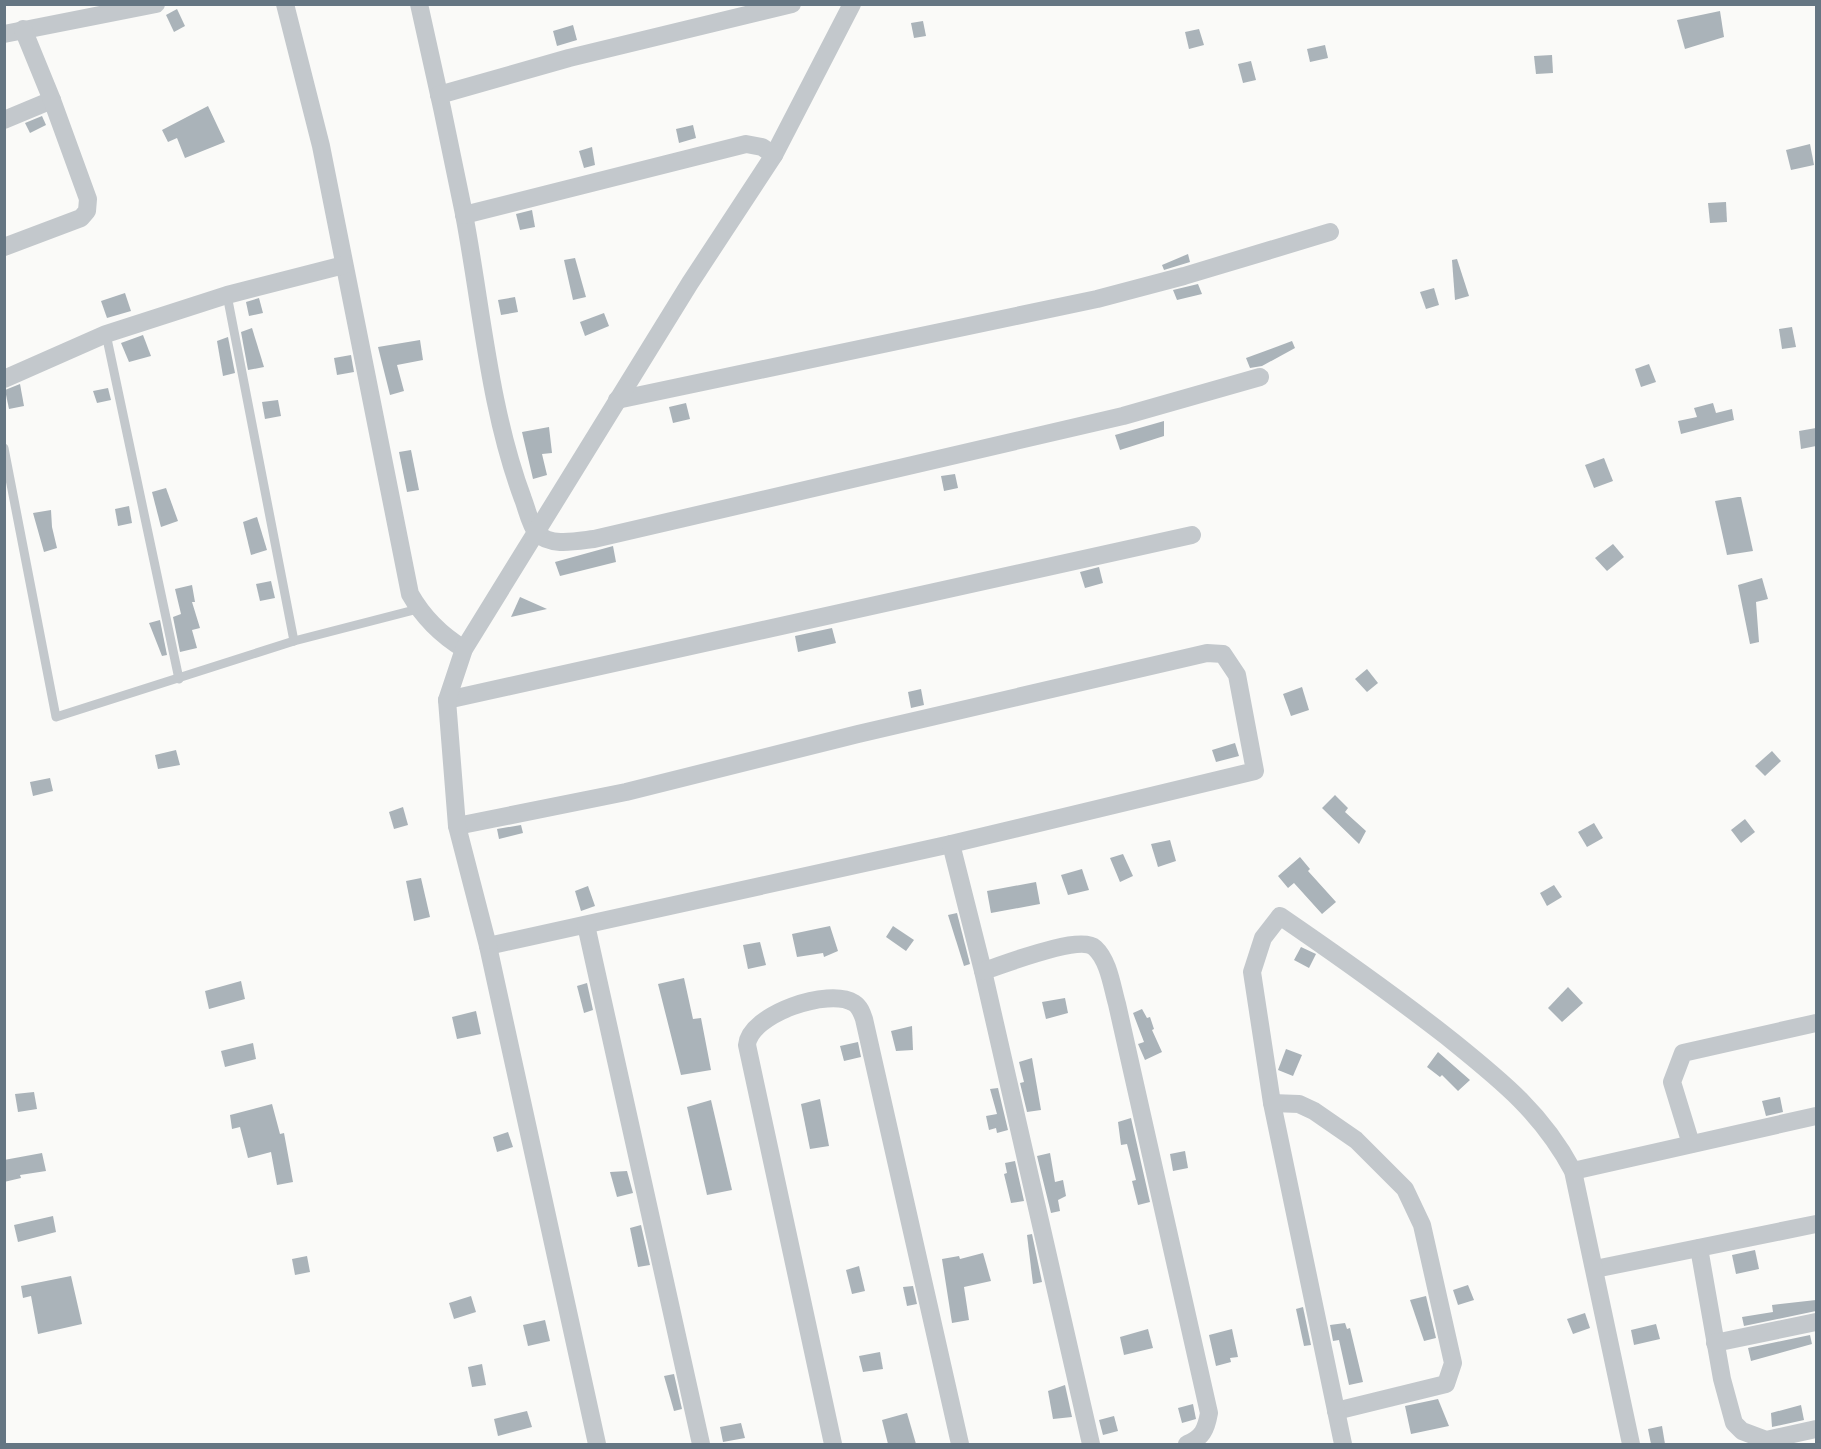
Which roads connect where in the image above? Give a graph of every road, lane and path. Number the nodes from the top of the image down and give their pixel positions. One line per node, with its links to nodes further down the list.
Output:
1 (156, 4): 6 (street)
2 (285, 4): 15 (street)
3 (419, 4): 8 (street)
4 (792, 4): 8 (street)
5 (852, 4): 11 (street)
6 (23, 29): 7 (street); 9 (street)
7 (4, 34)
8 (440, 95): 12 (street)
9 (52, 100): 10 (street); 14 (street)
10 (4, 120)
11 (774, 155): 12 (street); 20 (street)
12 (464, 214): 22 (street)
13 (1330, 232): 20 (street)
14 (4, 247)
15 (344, 265): 16 (street); 24 (street)
16 (227, 295): 17 (street); 25 (lane)
17 (106, 334): 19 (street); 27 (lane)
18 (1260, 377): 22 (street)
19 (4, 379)
20 (617, 400): 22 (street)
21 (4, 448): 27 (lane)
22 (535, 531): 26 (street)
23 (1192, 535): 28 (street)
24 (418, 609): 25 (lane); 26 (street)
25 (294, 640): 27 (lane)
26 (464, 649): 28 (street)
27 (179, 680)
28 (447, 700): 29 (street)
29 (457, 826): 30 (street); 32 (street)
30 (951, 843): 31 (street); 33 (street)
31 (586, 925): 32 (street); 47 (street)
32 (488, 946): 46 (street)
33 (983, 971): 50 (street); 51 (street)
34 (1816, 1023): 37 (street)
35 (1272, 1103): 38 (street); 44 (street); 44 (street)
36 (1816, 1116): 37 (street)
37 (1691, 1144): 38 (street)
38 (1573, 1171): 41 (street)
39 (1816, 1224): 40 (street)
40 (1699, 1248): 41 (street); 43 (street)
41 (1595, 1269): 53 (street)
42 (1816, 1322): 43 (street)
43 (1715, 1343): 45 (street)
44 (1336, 1411): 52 (street)
45 (1816, 1430)
46 (597, 1444)
47 (702, 1444)
48 (833, 1444): 49 (street)
49 (960, 1444)
50 (1091, 1444)
51 (1187, 1444)
52 (1343, 1444)
53 (1631, 1444)

